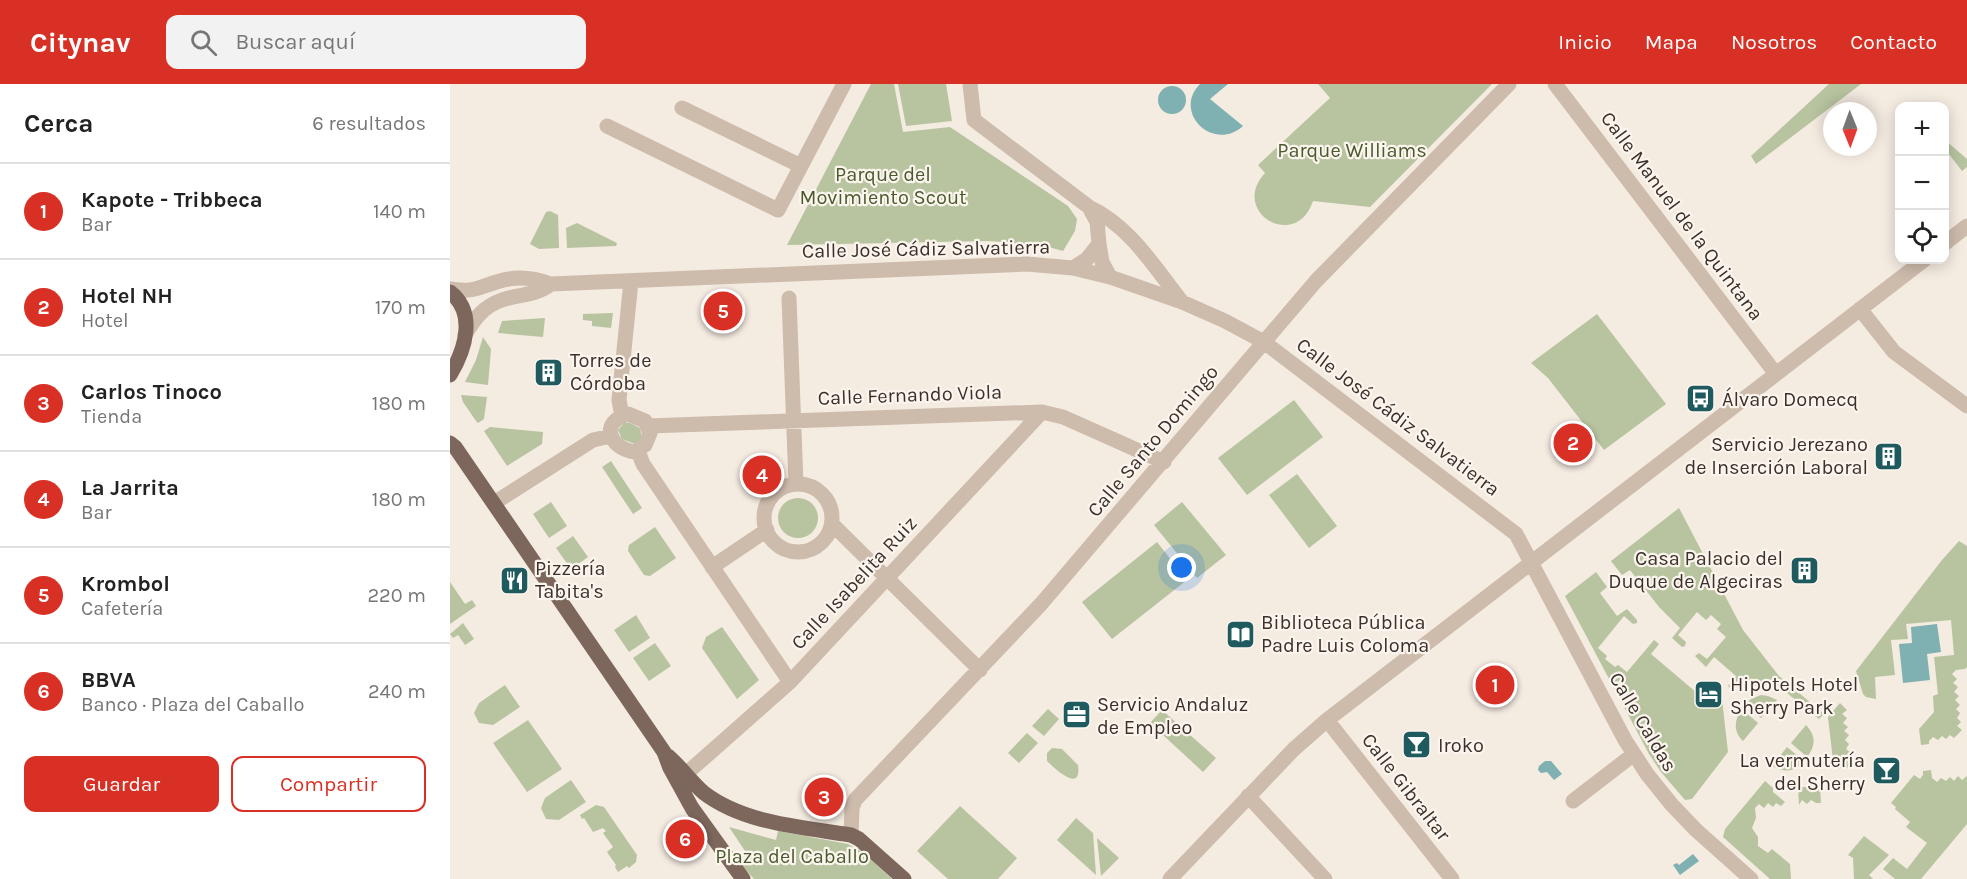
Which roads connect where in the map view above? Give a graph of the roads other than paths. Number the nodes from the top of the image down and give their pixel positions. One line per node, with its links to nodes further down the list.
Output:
1 (844, 84): 7 (street)
2 (970, 84): 8 (street)
3 (1509, 84): 22 (street, Calle Santo Domingo)
4 (1555, 84): 23 (street, Calle Manuel de la Quintana)
5 (682, 108): 7 (street)
6 (607, 126): 7 (street)
7 (801, 166)
8 (1089, 207): 11 (street); 19 (street)
9 (1967, 226): 10 (street)
10 (1949, 240)
11 (1099, 244): 13 (street); 14 (street)
12 (1919, 264): 20 (street)
13 (1073, 268): 14 (street, Calle José Cádiz Salvatierra); 15 (street, Calle José Cádiz Salvatierra)
14 (1110, 277): 19 (street, Calle José Cádiz Salvatierra)
15 (631, 280): 16 (street, Calle José Cádiz Salvatierra); 27 (street)
16 (551, 284): 17 (street, Calle José Cádiz Salvatierra); 21 (street, Calle José Cádiz Salvatierra)
17 (450, 291): 21 (main road)
18 (789, 298): 28 (street)
19 (1182, 302): 22 (street, Calle José Cádiz Salvatierra)
20 (1860, 309): 23 (street); 25 (street)
21 (465, 335): 24 (main road)
22 (1264, 342): 34 (street, Calle Santo Domingo); 39 (street, Calle José Cádiz Salvatierra)
23 (1776, 374): 39 (street)
24 (450, 375)
25 (1967, 406)
26 (1042, 412): 28 (street, Calle Fernando Viola); 34 (street, Calle Fernando Viola); 41 (street, Calle Isabelita Ruiz)
27 (622, 416): 29 (street); 31 (street)
28 (794, 420): 29 (street, Calle Fernando Viola); 35 (street)
29 (648, 426): 33 (street)
30 (450, 431): 32 (main road)
31 (611, 436): 33 (street); 36 (street)
32 (452, 445): 36 (main road)
33 (638, 451): 40 (street)
34 (1164, 462): 42 (street, Calle Santo Domingo)
35 (796, 484): 37 (street); 38 (street)
36 (494, 503): 45 (main road)
37 (831, 524): 38 (street); 41 (street)
38 (767, 531): 40 (street)
39 (1531, 562): 44 (street); 46 (street, Calle Caldas)
40 (712, 567): 43 (street)
41 (887, 578): 42 (street); 43 (street, Calle Isabelita Ruiz)
42 (980, 669): 50 (street, Calle Santo Domingo)
43 (790, 682): 47 (street, Calle Isabelita Ruiz)
44 (1327, 720): 48 (street); 55 (street, Calle Gibraltar)
45 (664, 752): 47 (main road); 51 (main road)
46 (1634, 754): 49 (street); 56 (street, Calle Caldas)
47 (687, 773): 50 (main road)
48 (1248, 796): 53 (street); 54 (street)
49 (1573, 801)
50 (851, 835): 52 (main road)
51 (743, 879)
52 (904, 879)
53 (1170, 879)
54 (1325, 879)
55 (1452, 879)
56 (1751, 879)

